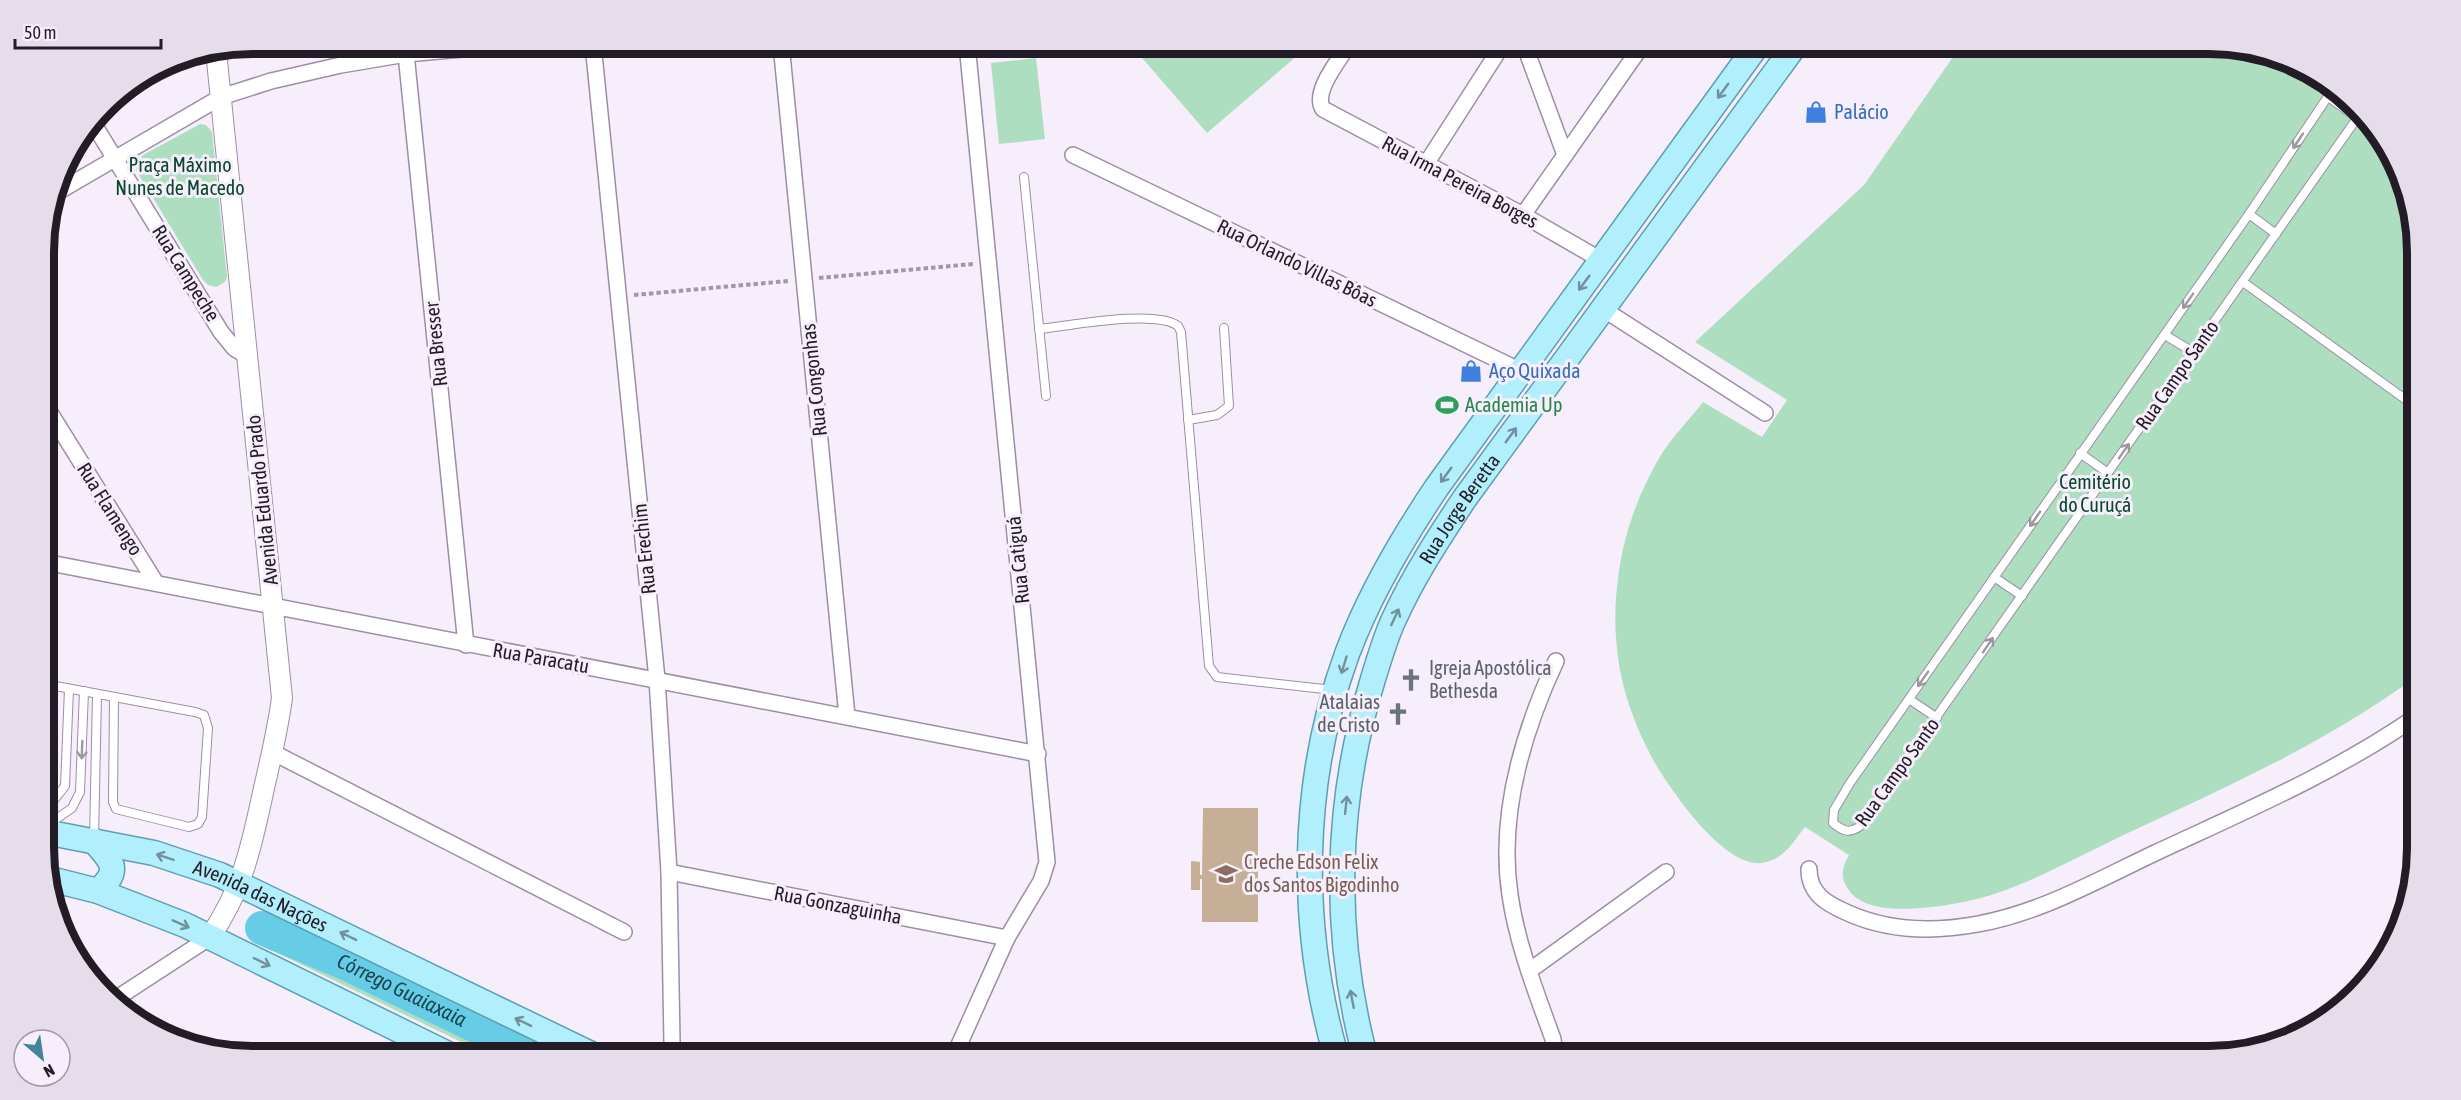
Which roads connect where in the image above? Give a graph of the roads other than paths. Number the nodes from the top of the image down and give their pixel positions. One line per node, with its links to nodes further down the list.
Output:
1 (386, 54): 14 (street)
2 (407, 54): 47 (street, Rua Bresser)
3 (594, 54): 49 (street, Rua Erechim)
4 (782, 54): 57 (street, Rua Congonhas)
5 (967, 54): 61 (street, Rua Catiguá)
6 (1344, 54): 20 (street, Rua Irma Pereira Borges)
7 (1497, 54): 20 (street)
8 (1528, 54): 18 (street)
9 (1636, 54): 18 (street)
10 (1751, 54): 26 (main road, Rua Jorge Beretta, one-way to 26)
11 (1789, 54): 28 (main road, Rua Jorge Beretta)
12 (217, 58): 14 (street, Avenida Eduardo Prado)
13 (2329, 94): 23 (lane, Rua Campo Santo, one-way to 23)
14 (221, 97): 19 (street); 33 (street, Avenida Eduardo Prado)
15 (2356, 120): 25 (lane, Rua Campo Santo)
16 (97, 130): 19 (street, Rua Campeche)
17 (1073, 155): 34 (street, Rua Orlando Villas Bôas)
18 (1565, 155): 24 (street)
19 (114, 157): 22 (street); 33 (street, Rua Campeche)
20 (1426, 164): 24 (street, Rua Irma Pereira Borges)
21 (1024, 177): 30 (lane)
22 (65, 187)
23 (2248, 214): 25 (lane); 31 (lane, Rua Campo Santo, one-way to 31)
24 (1523, 215): 26 (street, Rua Irma Pereira Borges)
25 (2276, 234): 27 (lane, Rua Campo Santo)
26 (1601, 260): 34 (main road, Rua Jorge Beretta, one-way to 34)
27 (2242, 282): 32 (lane, Rua Campo Santo); 36 (lane)
28 (1603, 309): 37 (street); 82 (main road, Rua Jorge Beretta, one-way to 28)
29 (1224, 328): 39 (lane)
30 (1039, 329): 35 (lane); 39 (lane)
31 (2165, 335): 32 (lane); 40 (lane, Rua Campo Santo)
32 (2193, 352): 41 (lane, Rua Campo Santo, one-way to 32)
33 (247, 356): 46 (street, Avenida Eduardo Prado)
34 (1521, 372): 52 (main road, Rua Jorge Beretta, one-way to 52)
35 (1046, 396)
36 (2407, 401)
37 (1765, 413)
38 (54, 419): 44 (street, Rua Flamengo)
39 (1188, 420): 52 (lane)
40 (2080, 453): 41 (lane); 43 (lane, Rua Campo Santo, one-way to 43)
41 (2108, 473): 45 (lane, Rua Campo Santo)
42 (54, 564): 44 (street, Rua Paracatu)
43 (1994, 577): 45 (lane); 56 (lane, Rua Campo Santo, one-way to 56)
44 (156, 583): 46 (street, Rua Paracatu)
45 (2022, 596): 58 (lane, Rua Campo Santo, one-way to 45)
46 (273, 605): 47 (street, Rua Paracatu); 60 (street, Avenida Eduardo Prado)
47 (466, 645): 49 (street, Rua Paracatu)
48 (1556, 661): 75 (street)
49 (657, 679): 57 (street, Rua Paracatu); 67 (street, Rua Erechim)
50 (54, 686): 51 (lane)
51 (69, 689): 53 (lane); 62 (lane)
52 (1336, 690): 81 (main road, Rua Jorge Beretta)
53 (84, 691): 54 (lane); 63 (lane, one-way to 63)
54 (97, 694): 55 (lane); 65 (lane)
55 (114, 697): 55 (lane)
56 (1909, 699): 58 (lane); 58 (lane, Rua Campo Santo)
57 (847, 716): 61 (street, Rua Paracatu)
58 (1937, 718)
59 (2407, 723): 66 (street)
60 (272, 752): 70 (street, Avenida Eduardo Prado); 72 (street)
61 (1038, 754): 74 (street, Rua Catiguá)
62 (54, 800)
63 (54, 822)
64 (54, 831): 65 (main road, Avenida das Nações)
65 (94, 841): 70 (main road, Avenida das Nações, one-way to 65); 71 (main road)
66 (1809, 870)
67 (669, 872): 74 (street, Rua Gonzaguinha); 79 (street, Rua Erechim)
68 (1666, 872): 75 (street)
69 (58, 881): 71 (main road)
70 (239, 884): 73 (street, Avenida Eduardo Prado); 78 (main road, Avenida das Nações, one-way to 70)
71 (98, 891): 73 (main road, one-way to 73)
72 (624, 932)
73 (209, 938): 76 (street); 77 (main road, one-way to 77)
74 (1007, 938): 80 (street, Rua Catiguá)
75 (1529, 971): 83 (street)
76 (121, 996)
77 (421, 1046)
78 (574, 1046)
79 (671, 1046)
80 (958, 1046)
81 (1334, 1046)
82 (1363, 1046)
83 (1554, 1046)

